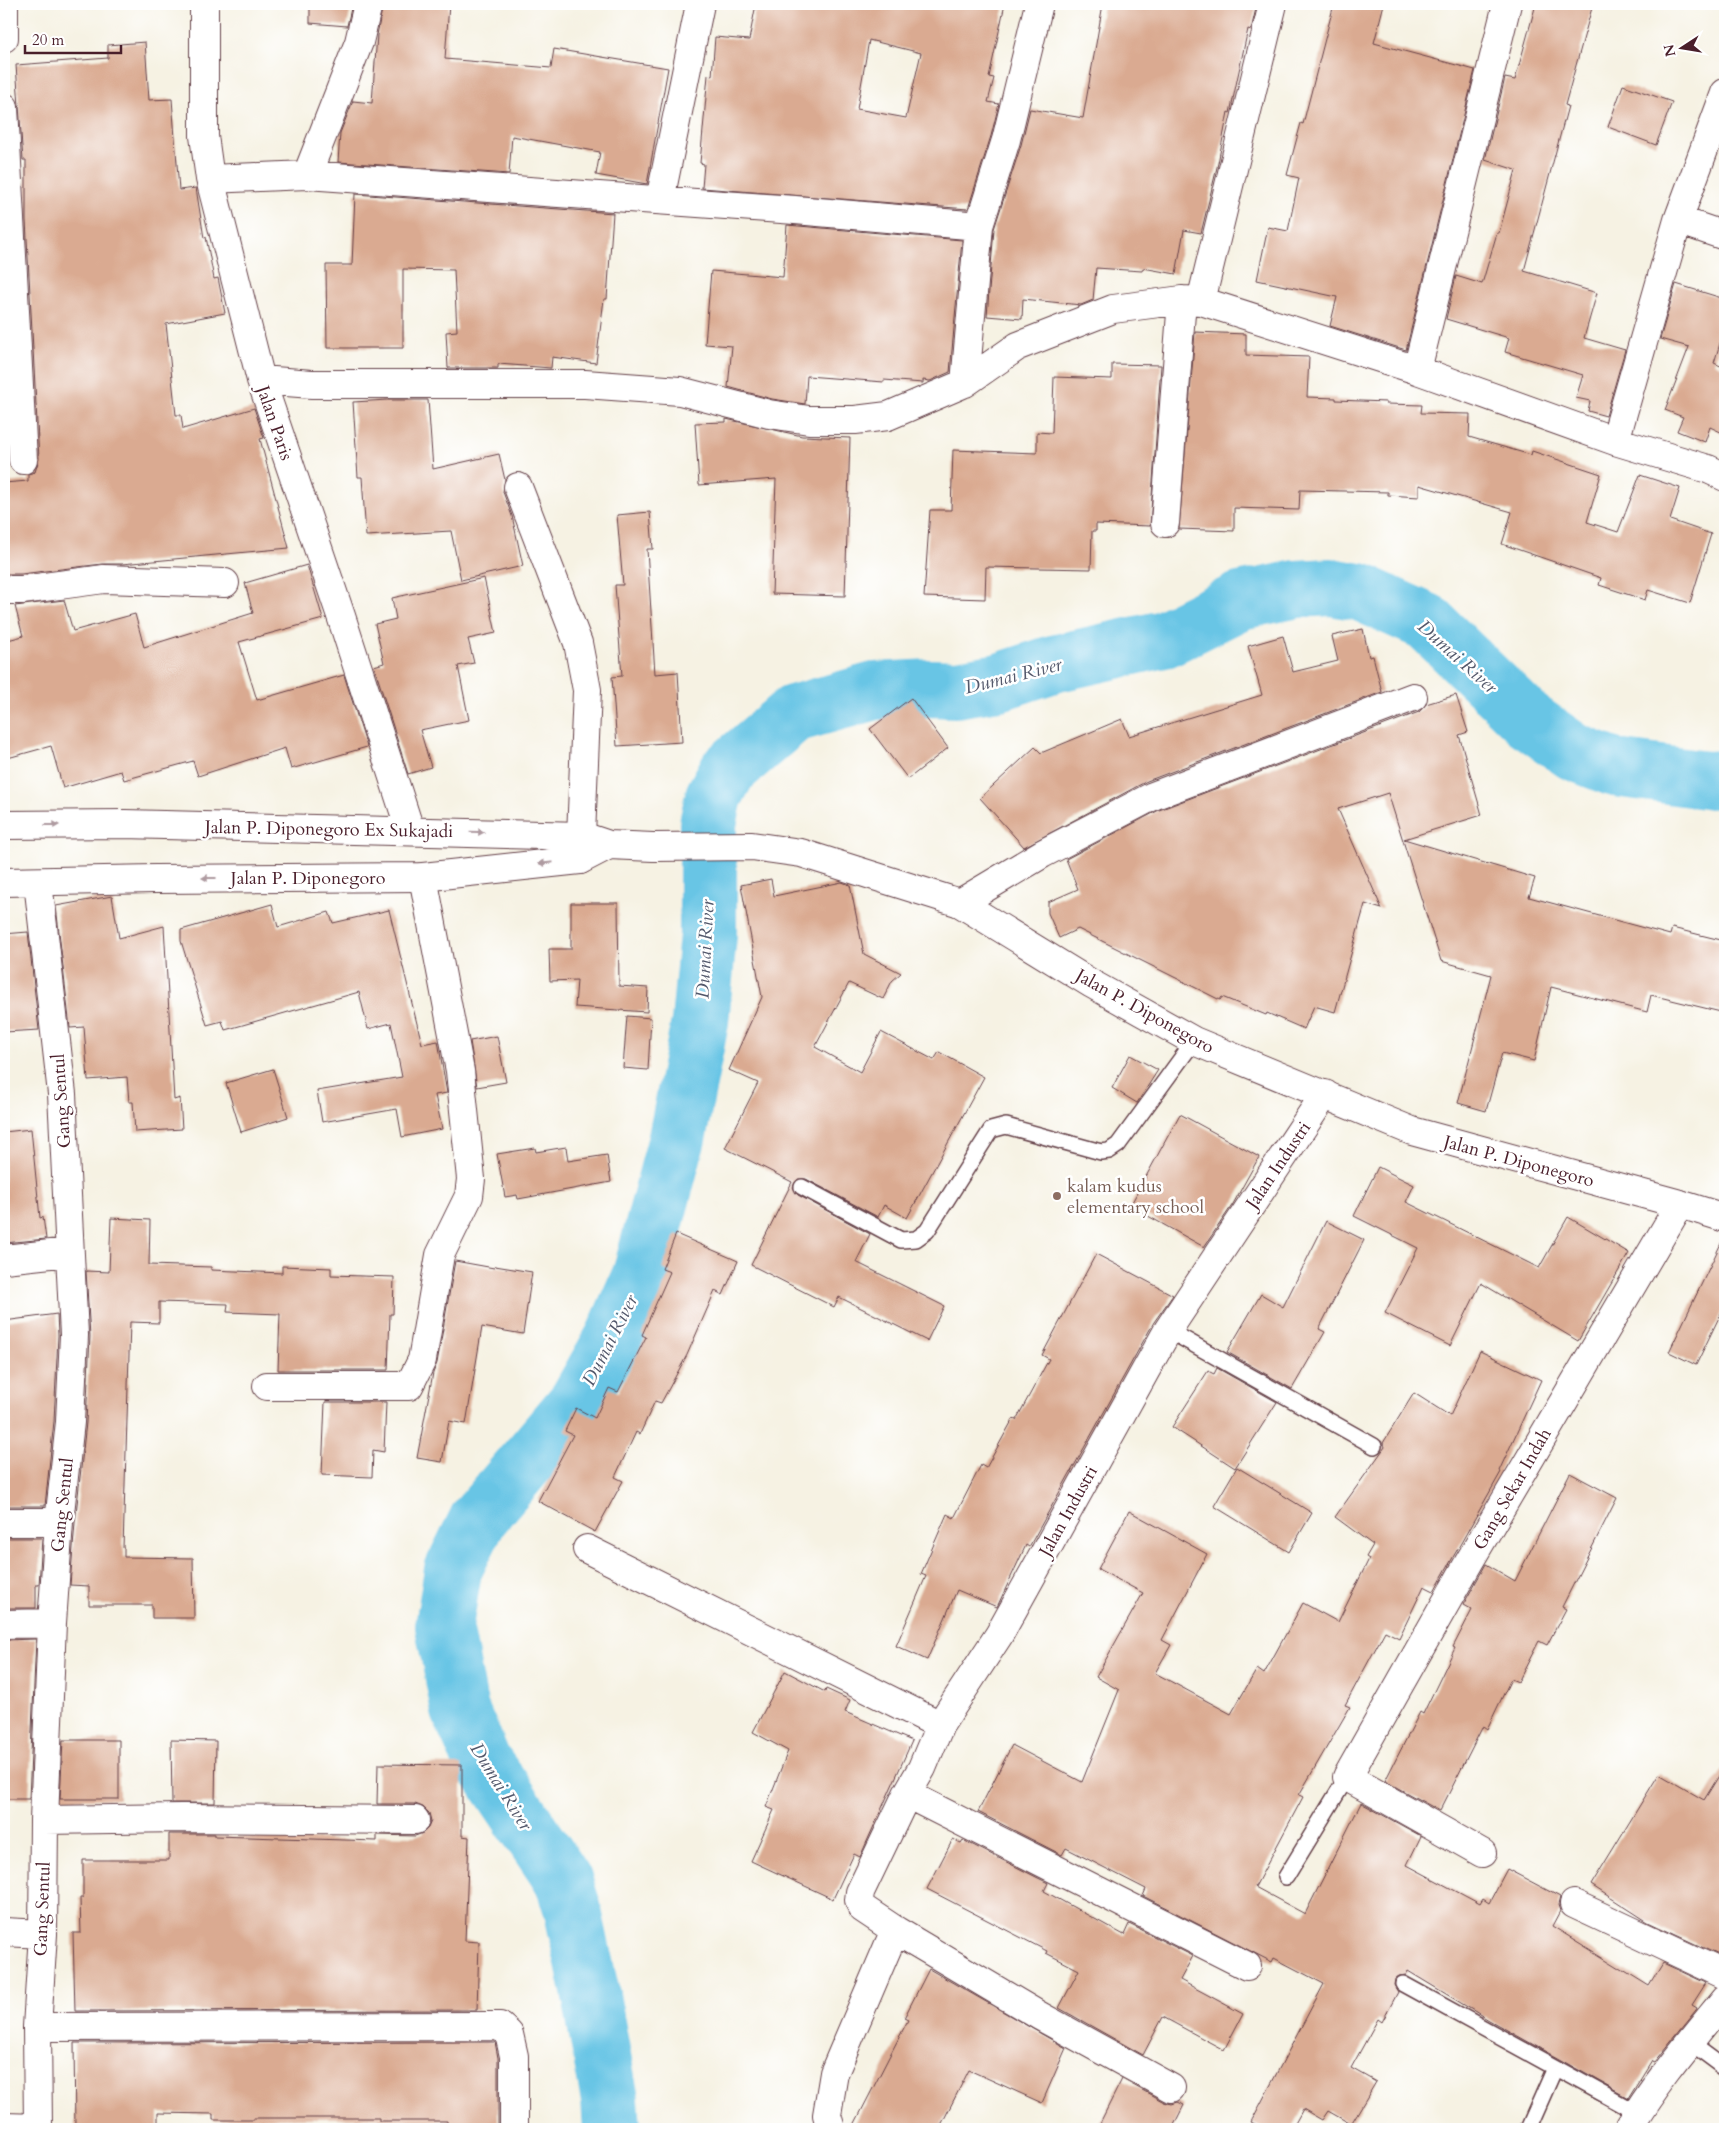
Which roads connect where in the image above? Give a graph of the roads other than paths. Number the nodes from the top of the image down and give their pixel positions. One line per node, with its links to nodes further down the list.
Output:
1 (4, 4): 8 (street)
2 (204, 4): 12 (street, Jalan Paris)
3 (368, 4): 11 (street)
4 (696, 4): 13 (street)
5 (1039, 4): 15 (street)
6 (1273, 4): 17 (street)
7 (1507, 4): 18 (street)
8 (4, 38)
9 (1725, 93): 14 (street)
10 (4, 107): 22 (street)
11 (307, 175): 12 (street); 13 (street)
12 (210, 179): 19 (street, Jalan Paris)
13 (660, 200): 15 (street)
14 (1678, 220): 16 (street); 21 (street)
15 (979, 226): 20 (street)
16 (1725, 236)
17 (1192, 300): 18 (street); 20 (street); 25 (street)
18 (1417, 370): 21 (street)
19 (260, 380): 20 (street); 30 (street, Jalan Paris)
20 (965, 383)
21 (1614, 441): 23 (street)
22 (23, 460)
23 (1725, 477)
24 (518, 487): 32 (street)
25 (1165, 523)
26 (225, 583): 27 (street)
27 (4, 590)
28 (1413, 697): 36 (street)
29 (4, 825): 30 (street, Jalan P. Diponegoro Ex Sukajadi, one-way to 30)
30 (410, 830): 32 (street, Jalan P. Diponegoro Ex Sukajadi, one-way to 32)
31 (653, 847): 32 (street, Jalan P. Diponegoro Ex Sukajadi); 36 (street, Jalan P. Diponegoro)
32 (581, 848): 33 (street, Jalan P. Diponegoro, one-way to 33)
33 (423, 877): 35 (street, Jalan P. Diponegoro, one-way to 35); 45 (street)
34 (4, 882): 35 (street, Jalan P. Diponegoro)
35 (38, 882): 42 (street, Gang Sentul)
36 (960, 903): 37 (street, Jalan P. Diponegoro)
37 (1194, 1041): 38 (street, Jalan P. Diponegoro); 39 (lane)
38 (1325, 1094): 40 (street, Jalan P. Diponegoro); 44 (street, Jalan Industri)
39 (802, 1187)
40 (1680, 1204): 41 (street, Jalan P. Diponegoro); 53 (street, Gang Sekar Indah)
41 (1725, 1218)
42 (70, 1252): 43 (street); 48 (street, Gang Sentul)
43 (4, 1259)
44 (1168, 1330): 46 (lane); 52 (street, Jalan Industri)
45 (267, 1386)
46 (1374, 1446)
47 (4, 1522): 48 (street)
48 (59, 1522): 50 (street, Gang Sentul)
49 (587, 1549): 52 (street)
50 (52, 1623): 51 (street); 55 (street, Gang Sentul)
51 (4, 1624)
52 (940, 1725): 54 (street, Jalan Industri)
53 (1346, 1776): 57 (street); 58 (lane)
54 (906, 1794): 60 (street, Jalan Industri); 63 (street)
55 (44, 1820): 56 (street); 62 (street, Gang Sentul)
56 (415, 1820)
57 (1482, 1853)
58 (1286, 1876)
59 (1574, 1904): 64 (street)
60 (895, 1930): 71 (street, Jalan Industri); 76 (street)
61 (4, 1932): 62 (street)
62 (43, 1934): 67 (street, Gang Sentul)
63 (1247, 1966)
64 (1725, 1975)
65 (1402, 1984): 69 (lane)
66 (1725, 1999): 68 (street)
67 (37, 2026): 74 (street, Gang Sentul); 75 (street)
68 (1690, 2042): 70 (lane); 72 (street)
69 (1555, 2068): 72 (lane); 77 (lane)
70 (1725, 2068)
71 (1171, 2088)
72 (1633, 2121)
73 (4, 2127): 74 (street)
74 (38, 2129)
75 (514, 2129)
76 (831, 2129)
77 (1528, 2129)

